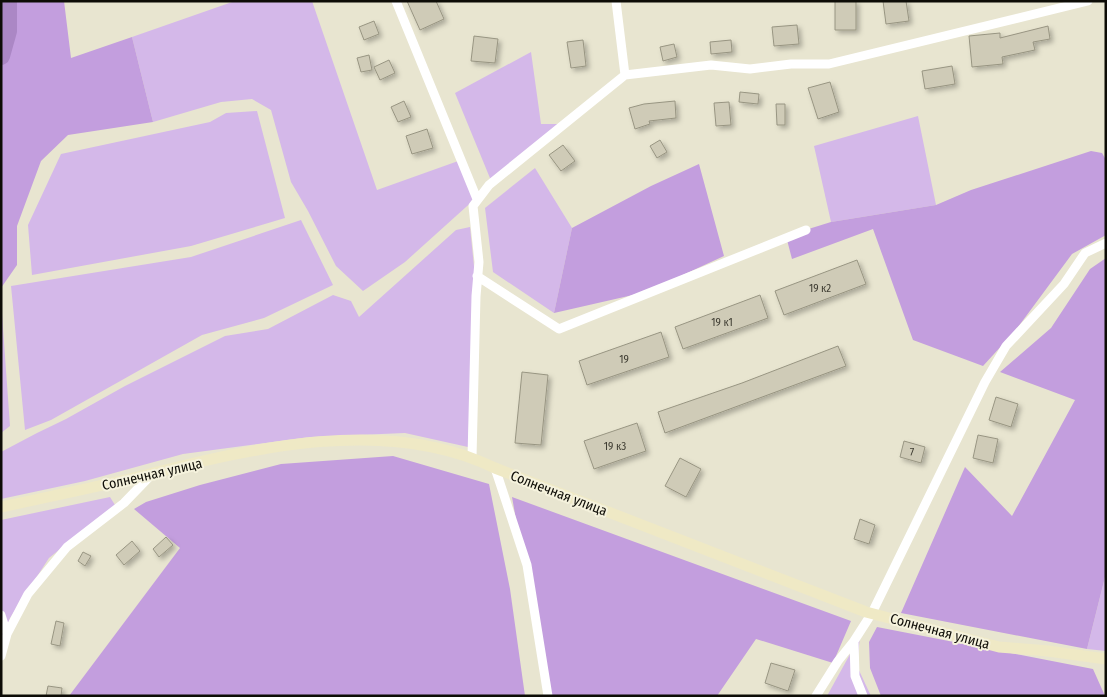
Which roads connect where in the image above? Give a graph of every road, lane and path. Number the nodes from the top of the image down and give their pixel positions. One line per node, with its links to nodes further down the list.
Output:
1 (396, 1): 5 (street)
2 (616, 1): 4 (street)
3 (1088, 1): 4 (street)
4 (625, 75): 5 (street)
5 (477, 199): 8 (street)
6 (806, 230): 8 (street)
7 (1106, 243): 13 (street)
8 (478, 276): 9 (street)
9 (472, 457): 10 (street, Солнечная улица); 11 (street, Солнечная улица)
10 (495, 468): 13 (street, Солнечная улица); 19 (street)
11 (153, 473): 12 (street, Солнечная улица); 15 (street)
12 (1, 507)
13 (872, 613): 16 (street); 18 (street, Солнечная улица)
14 (1, 615): 15 (street)
15 (7, 634): 17 (street)
16 (854, 641): 20 (street); 21 (street)
17 (1, 656)
18 (1105, 656)
19 (548, 696)
20 (816, 696)
21 (863, 696)

